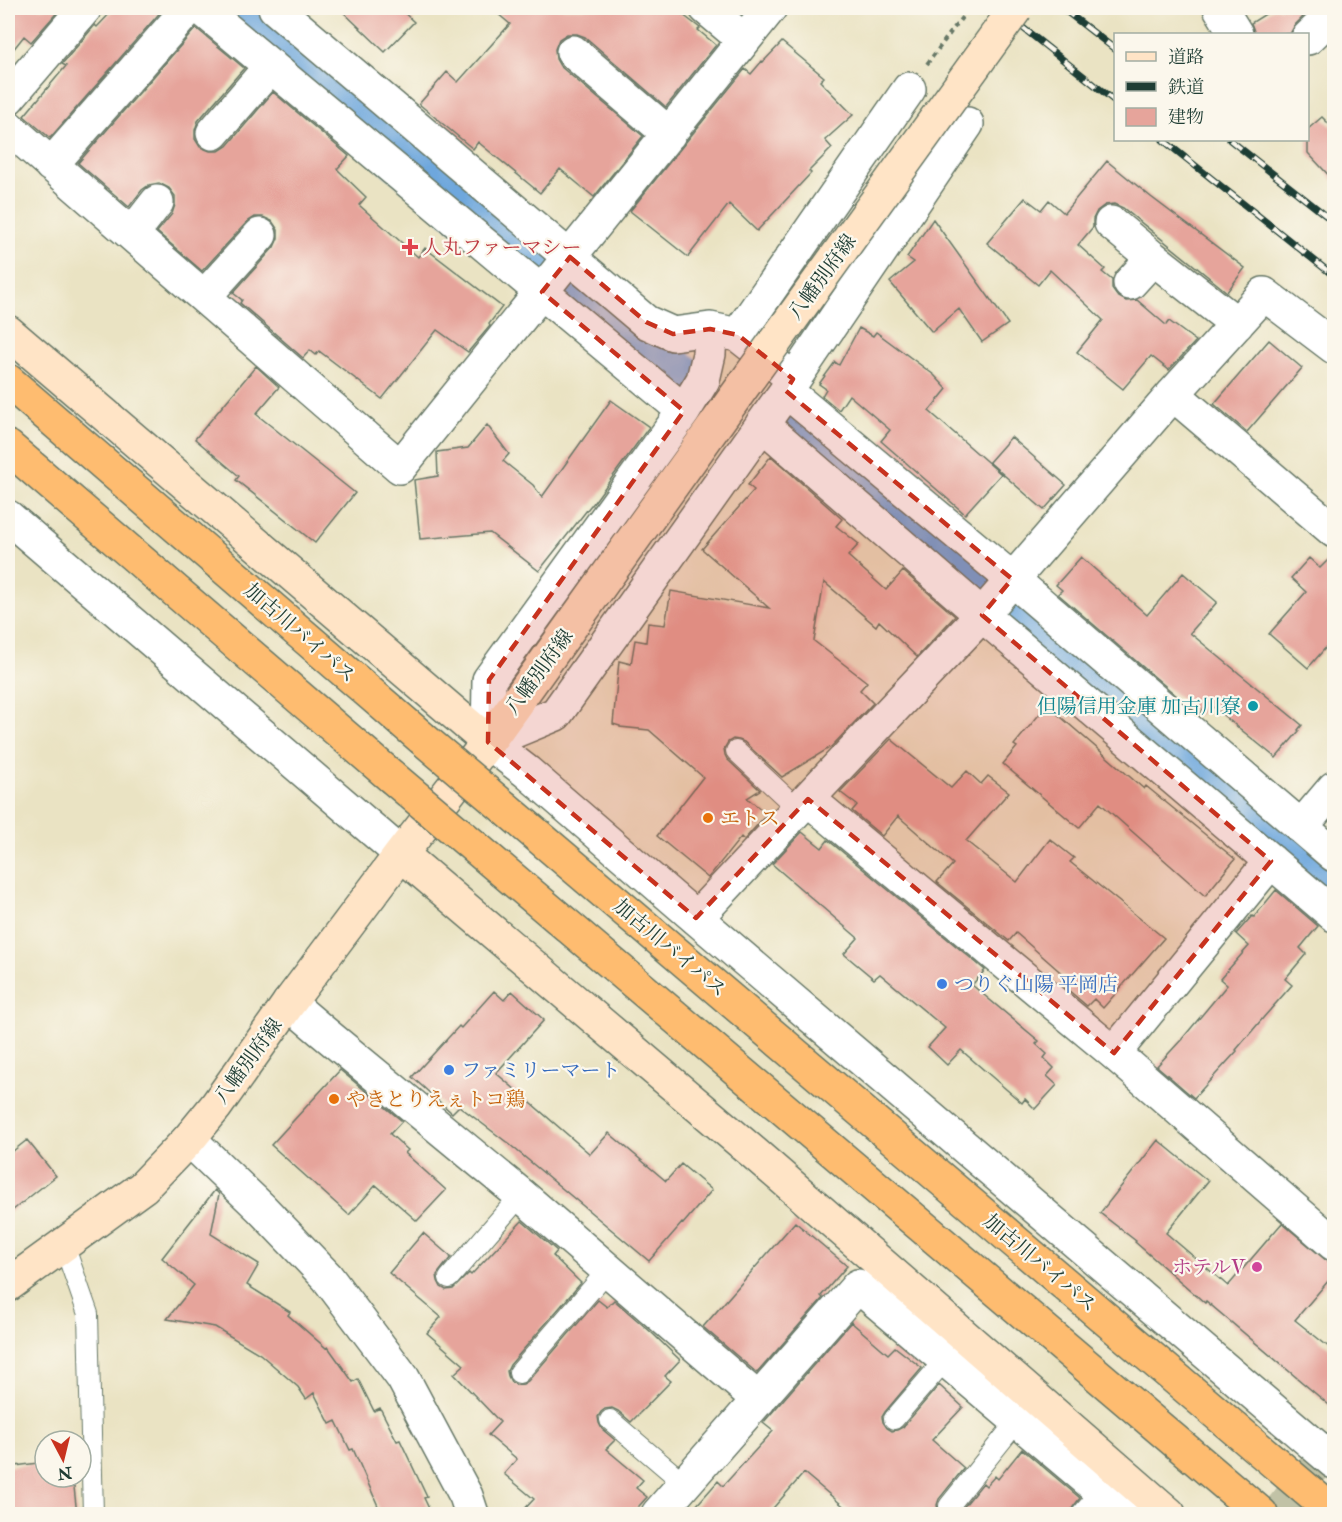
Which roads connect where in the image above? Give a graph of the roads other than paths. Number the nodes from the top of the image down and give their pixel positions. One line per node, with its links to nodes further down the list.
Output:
1 (85, 8): 16 (street)
2 (189, 8): 21 (street)
3 (201, 8): 14 (street)
4 (275, 8): 27 (street)
5 (706, 8): 12 (street)
6 (770, 8): 12 (street)
7 (1016, 8): 43 (main road, 八幡別府線, bridge)
8 (1220, 8): 10 (street)
9 (1335, 13): 11 (street)
10 (1235, 33)
11 (1309, 37)
12 (744, 40): 20 (street)
13 (573, 52): 20 (street)
14 (272, 66): 19 (street); 27 (street)
15 (909, 89): 32 (street)
16 (8, 98)
17 (967, 124): 35 (street)
18 (8, 127): 21 (street)
19 (213, 133)
20 (669, 134): 27 (street)
21 (51, 165): 24 (street)
22 (157, 202): 24 (street)
23 (1111, 223): 26 (street)
24 (132, 234): 29 (street)
25 (260, 235): 29 (street)
26 (1153, 258): 28 (street); 30 (street)
27 (555, 276): 29 (street); 32 (street); 37 (street)
28 (1130, 283)
29 (204, 297)
30 (1237, 324): 33 (street); 36 (street)
31 (8, 332): 43 (main road)
32 (724, 332): 35 (street); 37 (street)
33 (1335, 347)
34 (8, 381): 73 (highway, 加古川バイパス, bridge)
35 (790, 385): 38 (street); 42 (street)
36 (1173, 394): 41 (street); 42 (street)
37 (684, 411): 43 (street)
38 (762, 424): 42 (street); 43 (street)
39 (8, 447): 78 (highway, bridge)
40 (8, 517): 48 (street)
41 (1335, 531)
42 (996, 598): 46 (street); 47 (street); 50 (street)
43 (488, 742): 48 (main road, 八幡別府線); 52 (street)
44 (736, 751): 46 (lane)
45 (1335, 788): 47 (street)
46 (803, 804): 52 (street); 54 (street)
47 (1301, 827): 49 (street)
48 (401, 854): 53 (main road, 八幡別府線); 77 (main road)
49 (1335, 855)
50 (1271, 861): 51 (street); 54 (street)
51 (1335, 915)
52 (696, 918): 68 (street)
53 (290, 1003): 55 (main road, 八幡別府線); 56 (street)
54 (1114, 1053): 57 (street)
55 (189, 1139): 58 (main road, 八幡別府線); 75 (street)
56 (521, 1195): 59 (street); 60 (lane)
57 (1335, 1244)
58 (64, 1245): 61 (main road, 八幡別府線); 74 (lane)
59 (608, 1270): 63 (lane); 64 (street)
60 (448, 1278)
61 (8, 1285)
62 (945, 1360): 64 (street); 65 (lane); 67 (street)
63 (519, 1373)
64 (759, 1400): 69 (street)
65 (894, 1419)
66 (610, 1420): 69 (lane)
67 (1018, 1420): 70 (street); 71 (lane)
68 (1331, 1453)
69 (685, 1484): 72 (street)
70 (1092, 1503): 76 (street)
71 (950, 1506)
72 (662, 1513)
73 (1335, 1513)
74 (93, 1515)
75 (472, 1515)
76 (1128, 1515)
77 (1169, 1515)
78 (1261, 1515)

